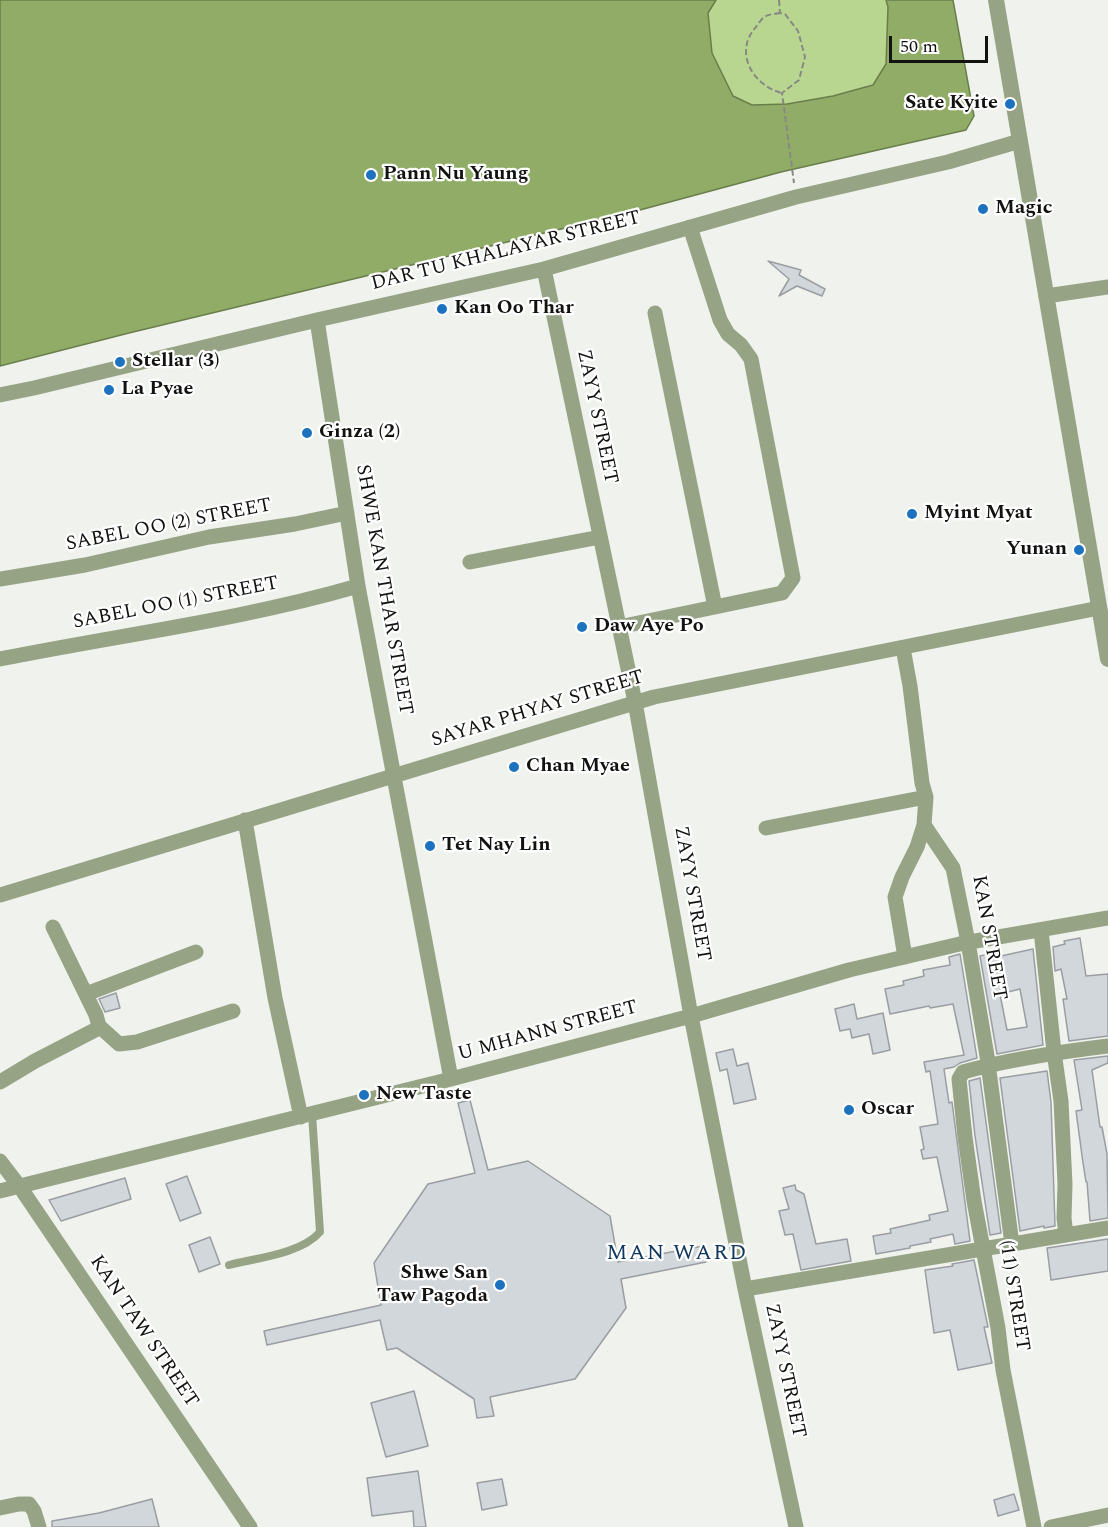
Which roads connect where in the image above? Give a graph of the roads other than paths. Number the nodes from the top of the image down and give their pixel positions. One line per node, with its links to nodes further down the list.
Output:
1 (996, 0): 2 (street)
2 (1020, 141): 3 (street, DAR TU KHALAYAR STREET); 6 (street)
3 (690, 227): 4 (street, DAR TU KHALAYAR STREET); 15 (street)
4 (544, 269): 8 (street, DAR TU KHALAYAR STREET); 11 (street, ZAYY STREET)
5 (1108, 287): 6 (street)
6 (1046, 296): 16 (street)
7 (655, 313): 15 (street)
8 (316, 320): 9 (street, DAR TU KHALAYAR STREET); 10 (street, SHWE KAN THAR STREET)
9 (0, 395)
10 (347, 513): 13 (street, SABEL OO (2) STREET); 14 (street, SHWE KAN THAR STREET)
11 (600, 537): 12 (street); 17 (street, ZAYY STREET)
12 (470, 562)
13 (0, 579)
14 (358, 586): 19 (street, SABEL OO (1) STREET); 22 (street, SHWE KAN THAR STREET)
15 (715, 607): 17 (street)
16 (1099, 608): 18 (street, SAYAR PHYAY STREET); 20 (street)
17 (619, 627): 21 (street, ZAYY STREET)
18 (903, 648): 21 (street, SAYAR PHYAY STREET); 23 (street)
19 (0, 659)
20 (1108, 659)
21 (635, 702): 22 (street, SAYAR PHYAY STREET); 36 (street, ZAYY STREET)
22 (395, 776): 24 (street, SAYAR PHYAY STREET); 41 (street, SHWE KAN THAR STREET)
23 (926, 797): 25 (street); 26 (street)
24 (245, 820): 27 (street, SAYAR PHYAY STREET); 43 (street)
25 (924, 825): 31 (street, KAN STREET); 33 (street)
26 (766, 828)
27 (0, 895)
28 (1108, 918): 30 (street, U MHANN STREET)
29 (53, 927): 34 (street)
30 (1041, 930): 31 (street, U MHANN STREET); 39 (street)
31 (968, 942): 33 (street, U MHANN STREET); 40 (street, KAN STREET)
32 (196, 952): 34 (street)
33 (905, 957): 36 (street, U MHANN STREET)
34 (86, 994): 37 (street)
35 (233, 1011): 37 (street)
36 (691, 1016): 41 (street, U MHANN STREET); 52 (street, ZAYY STREET)
37 (99, 1026): 42 (street)
38 (1108, 1046): 39 (street)
39 (1054, 1053): 40 (street); 48 (street)
40 (988, 1065): 49 (street, KAN STREET); 50 (street, (11) STREET)
41 (451, 1079): 43 (street, U MHANN STREET)
42 (0, 1082)
43 (307, 1115): 45 (street, U MHANN STREET); 51 (lane)
44 (0, 1161): 45 (street, KAN TAW STREET)
45 (20, 1187): 46 (street, U MHANN STREET); 56 (street, KAN TAW STREET)
46 (0, 1191)
47 (1108, 1228): 48 (street)
48 (1066, 1235): 49 (street)
49 (1012, 1244): 50 (street)
50 (985, 1249): 52 (street); 58 (street, (11) STREET)
51 (229, 1265)
52 (745, 1289): 57 (street, ZAYY STREET)
53 (0, 1508): 55 (street)
54 (1108, 1515): 59 (street)
55 (39, 1527)
56 (250, 1527)
57 (796, 1527)
58 (1034, 1527)
59 (1051, 1527)

